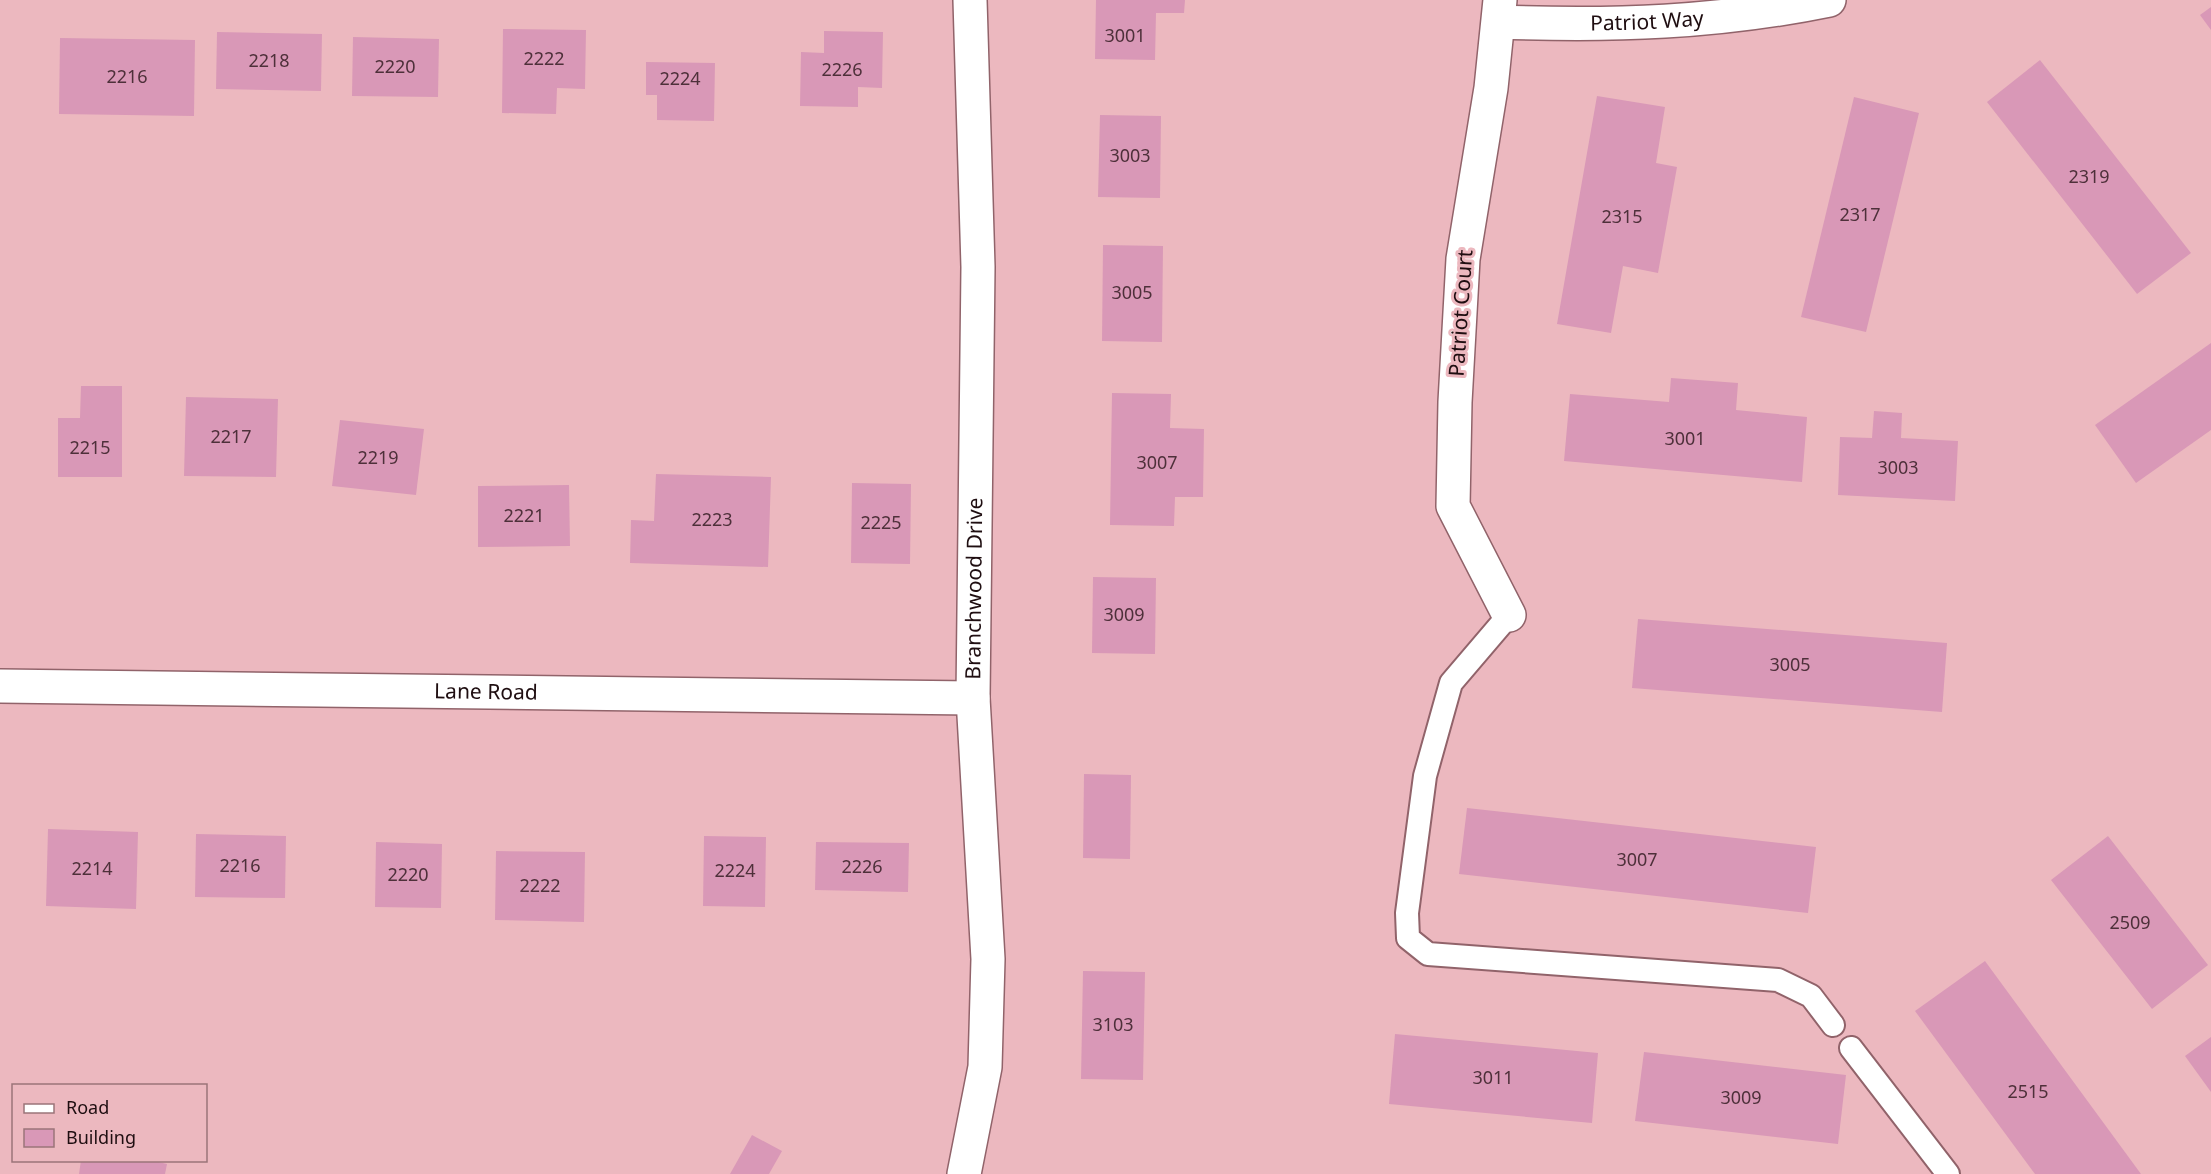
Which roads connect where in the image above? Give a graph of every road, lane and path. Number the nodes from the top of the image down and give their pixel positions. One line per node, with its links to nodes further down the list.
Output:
1 (970, 0): 6 (street, Branchwood Drive)
2 (1829, 0): 3 (street, Patriot Way)
3 (1500, 11): 4 (street, Patriot Court)
4 (1509, 615): 7 (lane)
5 (0, 686): 6 (street, Lane Road)
6 (972, 698): 9 (street, Branchwood Drive)
7 (1833, 1025)
8 (1851, 1048): 10 (lane)
9 (964, 1174)
10 (1948, 1174)

